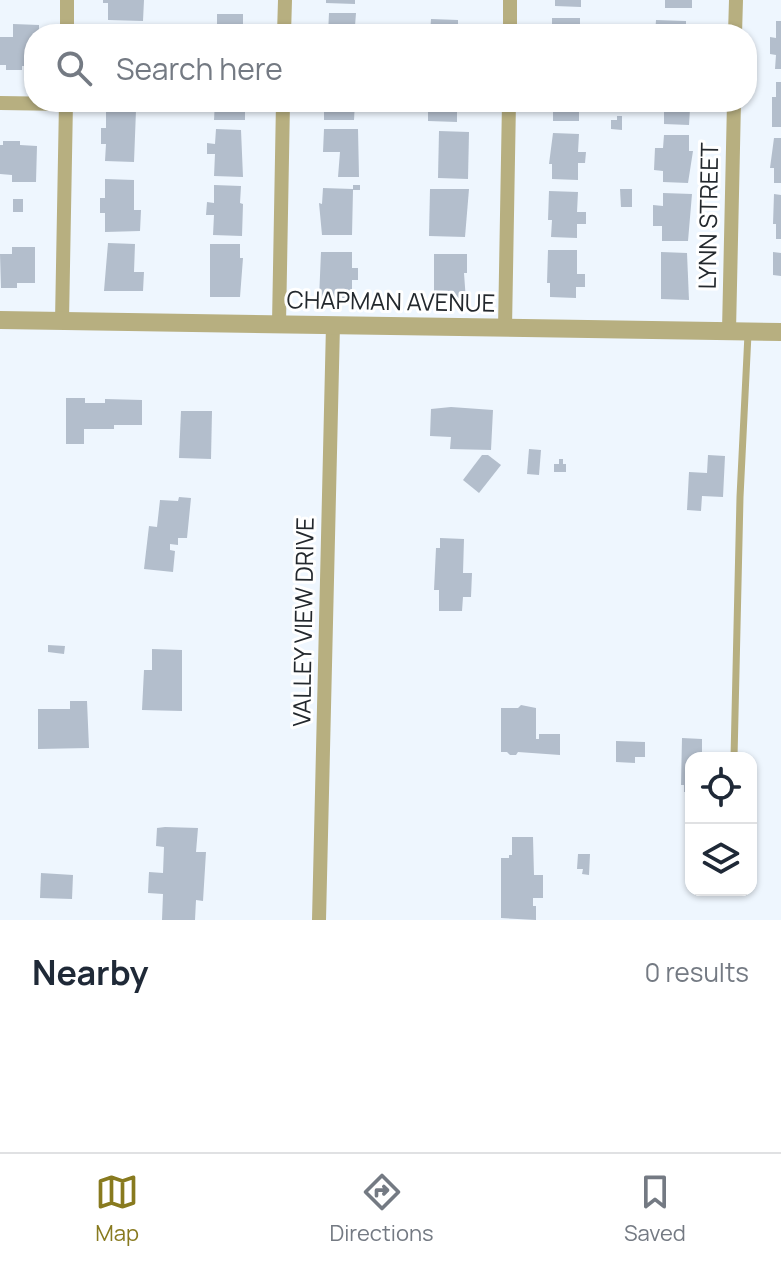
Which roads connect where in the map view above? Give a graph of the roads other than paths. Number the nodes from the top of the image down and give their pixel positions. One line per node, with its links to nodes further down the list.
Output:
1 (67, 0): 5 (street)
2 (285, 0): 6 (street)
3 (510, 0): 7 (street)
4 (736, 0): 8 (street)
5 (67, 24)
6 (284, 24)
7 (510, 24)
8 (735, 24)
9 (0, 103): 10 (street)
10 (24, 103)
11 (66, 112): 16 (street)
12 (283, 112): 17 (street)
13 (509, 112): 19 (street)
14 (734, 112): 20 (street, LYNN STREET)
15 (0, 320): 16 (street, CHAPMAN AVENUE)
16 (62, 321): 17 (street, CHAPMAN AVENUE)
17 (279, 324): 18 (street, CHAPMAN AVENUE)
18 (333, 325): 19 (street, CHAPMAN AVENUE); 24 (street, VALLEY VIEW DRIVE)
19 (505, 328): 20 (street, CHAPMAN AVENUE)
20 (729, 331): 21 (street, CHAPMAN AVENUE)
21 (748, 331): 22 (street, CHAPMAN AVENUE); 23 (lane)
22 (781, 332)
23 (734, 752)
24 (319, 920)

